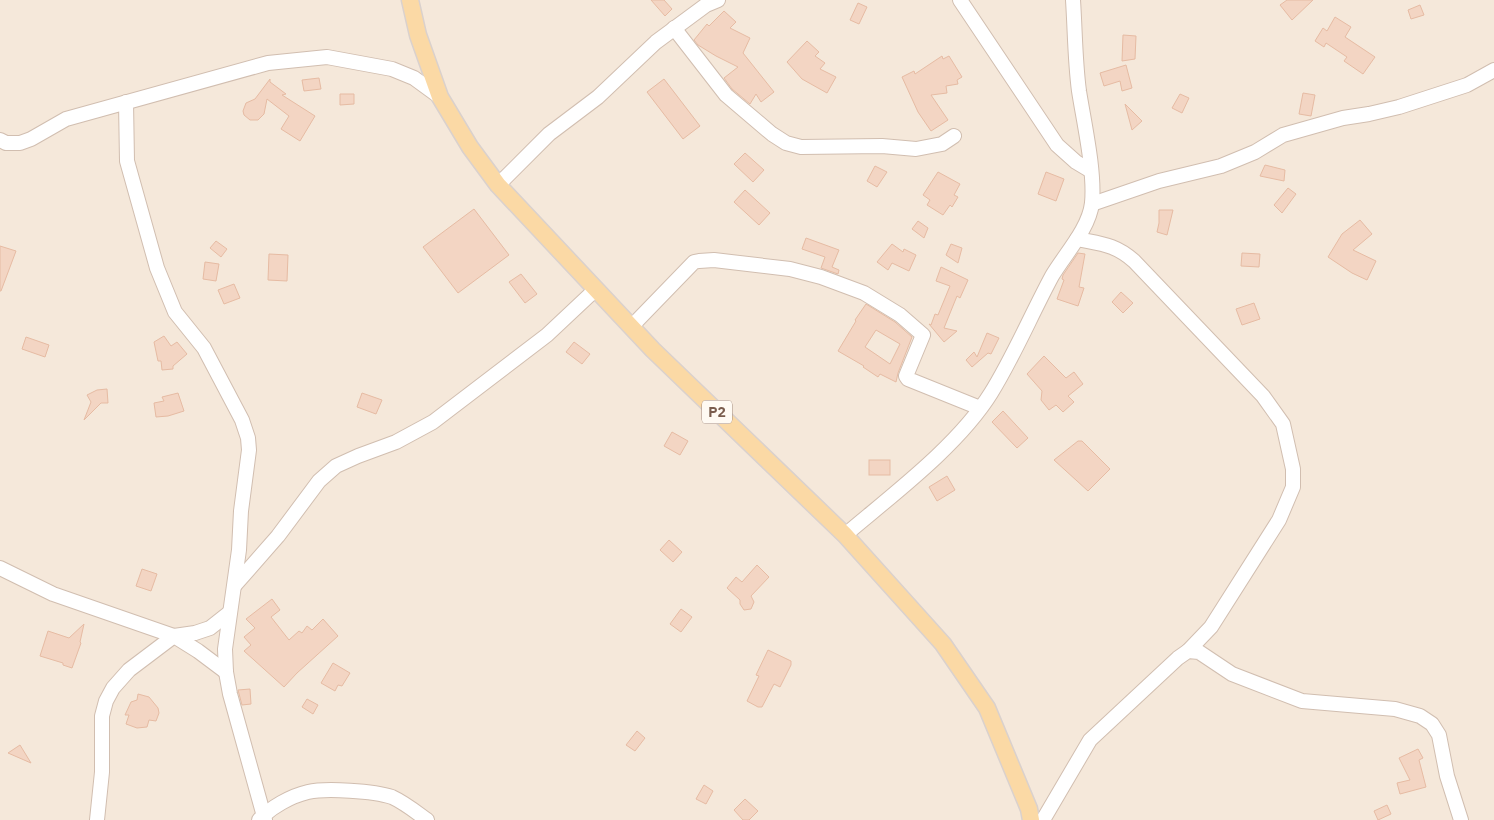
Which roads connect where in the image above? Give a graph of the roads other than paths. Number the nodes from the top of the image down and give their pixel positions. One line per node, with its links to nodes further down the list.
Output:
1 (410, 0): 7 (main road, P2)
2 (718, 0): 5 (street)
3 (960, 0): 11 (street)
4 (1073, 0): 11 (street)
5 (674, 28): 9 (street); 12 (street)
6 (1491, 77): 13 (street)
7 (440, 97): 8 (street); 12 (main road, P2)
8 (126, 102): 10 (street); 20 (street)
9 (954, 136)
10 (0, 140)
11 (1091, 171): 13 (street)
12 (498, 185): 15 (main road, P2)
13 (1092, 204): 14 (street)
14 (1077, 239): 17 (street); 23 (street)
15 (596, 289): 16 (main road, P2); 20 (street)
16 (631, 327): 17 (street); 18 (main road, P2)
17 (977, 413): 18 (street)
18 (844, 535): 26 (main road, P2)
19 (0, 568): 22 (street)
20 (233, 587): 21 (street)
21 (229, 613): 22 (street); 24 (street)
22 (174, 636): 24 (street); 27 (street)
23 (1188, 651): 26 (street); 29 (street)
24 (226, 672): 25 (street)
25 (262, 818): 28 (street)
26 (1042, 819)
27 (96, 820)
28 (427, 820)
29 (1461, 820)

